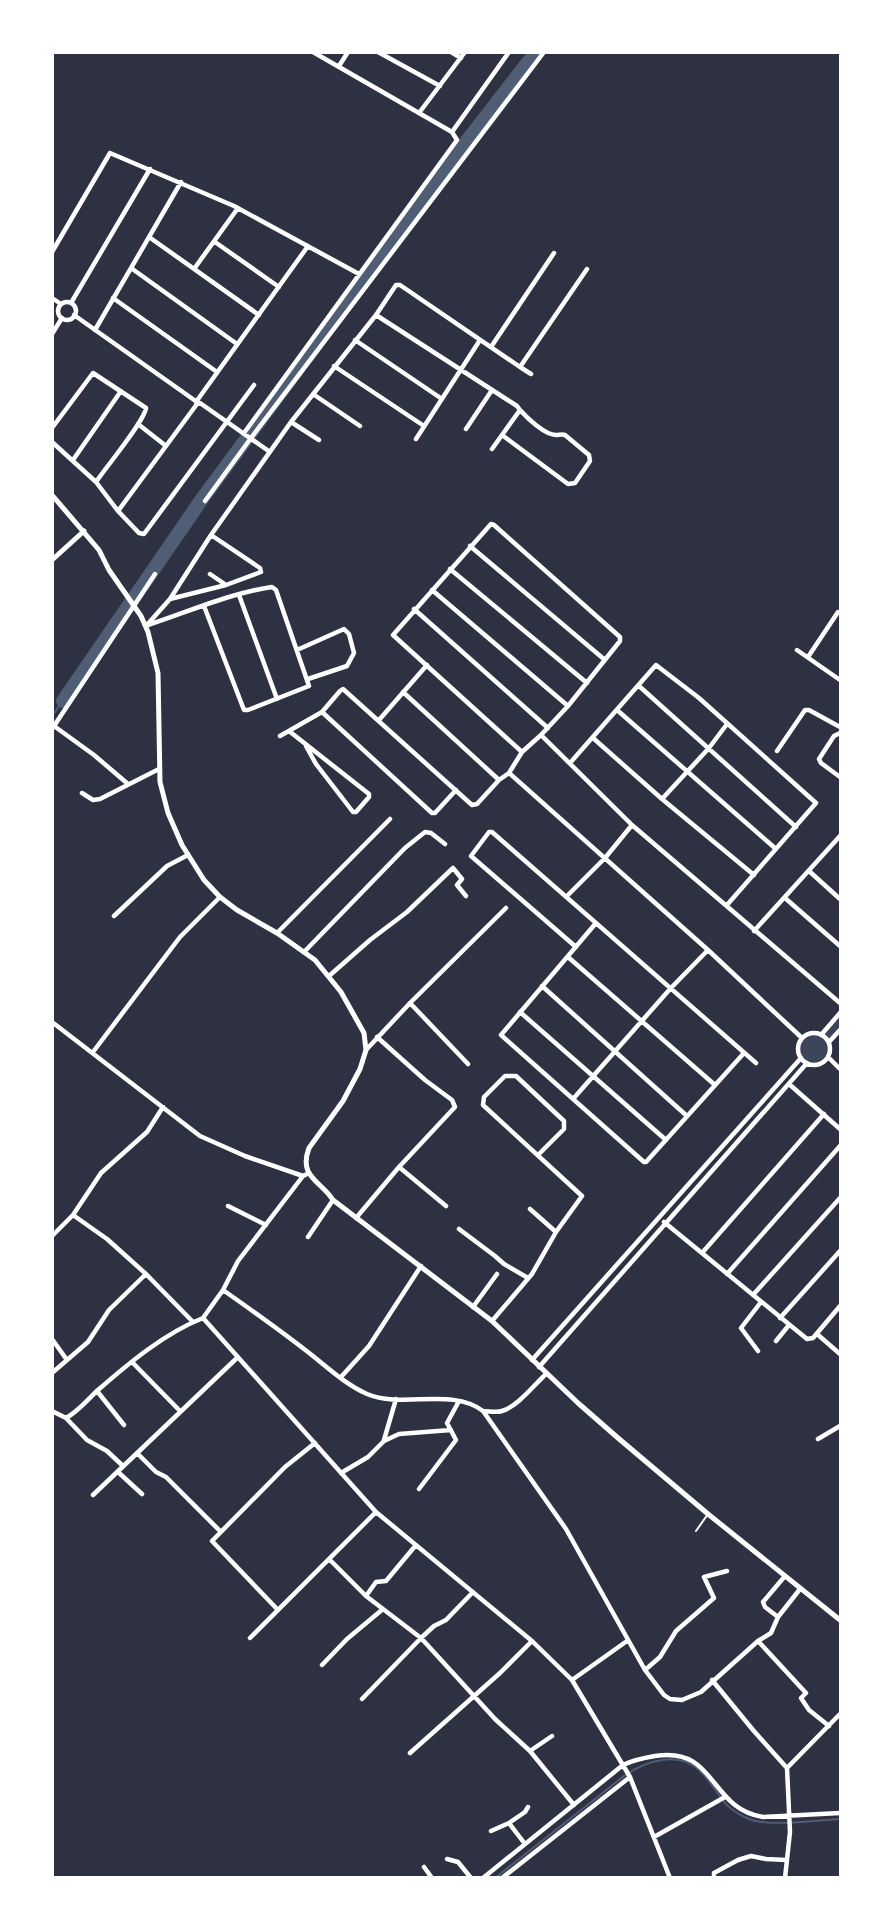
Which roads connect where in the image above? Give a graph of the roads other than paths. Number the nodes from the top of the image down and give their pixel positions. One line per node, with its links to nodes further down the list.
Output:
1 (313, 52): 9 (street)
2 (348, 52): 9 (street)
3 (378, 52): 10 (street)
4 (451, 52): 8 (street)
5 (465, 52): 8 (street)
6 (509, 52): 12 (street)
7 (544, 52): 61 (street)
8 (461, 58): 10 (street)
9 (339, 66): 11 (street)
10 (440, 86): 11 (street)
11 (419, 113): 12 (street)
12 (452, 132): 24 (street)
13 (150, 169): 14 (street); 19 (street); 28 (street)
14 (181, 182): 15 (street); 16 (street)
15 (238, 207): 17 (street); 18 (street)
16 (149, 237): 21 (street); 22 (street)
17 (215, 242): 22 (street); 25 (street)
18 (308, 246): 24 (street); 25 (street)
19 (52, 252)
20 (555, 252): 39 (street)
21 (131, 268): 27 (street); 38 (street)
22 (194, 269): 31 (street)
23 (587, 269): 41 (street)
24 (359, 274): 59 (street)
25 (279, 287): 31 (street)
26 (52, 298): 29 (street)
27 (113, 298): 34 (street); 43 (street)
28 (71, 303): 29 (street); 30 (street)
29 (61, 304): 33 (street)
30 (74, 315): 33 (street); 34 (street)
31 (259, 315): 38 (street)
32 (376, 315): 36 (street); 37 (street); 42 (street)
33 (62, 318): 35 (street)
34 (95, 330): 50 (street)
35 (52, 334)
36 (355, 340): 40 (street); 49 (street)
37 (480, 340): 39 (street); 42 (street)
38 (237, 344): 43 (street)
39 (491, 347): 41 (street)
40 (334, 366): 48 (street); 56 (street)
41 (520, 367): 44 (street)
42 (460, 370): 46 (street); 49 (street)
43 (217, 372): 50 (street)
44 (531, 374)
45 (254, 385): 52 (street)
46 (492, 390): 51 (street); 58 (street)
47 (121, 391): 54 (street); 57 (street); 68 (street)
48 (313, 394): 53 (street); 55 (street)
49 (442, 399): 56 (street)
50 (197, 403): 52 (street); 65 (street)
51 (520, 410): 60 (street); 60 (street)
52 (228, 421): 59 (street); 72 (street)
53 (291, 422): 63 (street); 67 (street)
54 (138, 424): 65 (street); 69 (street)
55 (360, 426)
56 (424, 426): 62 (street)
57 (52, 428)
58 (466, 429)
59 (244, 433): 61 (street)
60 (502, 435): 66 (street)
61 (251, 438): 67 (street); 71 (street)
62 (416, 439)
63 (319, 440)
64 (52, 442): 68 (street)
65 (166, 446): 72 (street)
66 (492, 449)
67 (270, 452): 74 (street)
68 (73, 460): 69 (street)
69 (96, 482): 72 (street)
70 (52, 495): 73 (street)
71 (206, 501)
72 (118, 511)
73 (84, 531): 76 (street); 84 (street)
74 (211, 535): 80 (street); 83 (street)
75 (470, 546): 77 (street); 92 (street); 92 (street)
76 (52, 560)
77 (450, 569): 81 (street); 96 (street)
78 (155, 574): 84 (street)
79 (210, 574): 80 (street)
80 (226, 585): 83 (street)
81 (432, 590): 86 (street); 100 (street)
82 (238, 595): 85 (street); 89 (street); 99 (street)
83 (170, 599): 88 (street)
84 (134, 606): 88 (street); 105 (street)
85 (204, 606): 88 (street); 99 (street)
86 (414, 609): 93 (street); 107 (street)
87 (838, 612): 91 (street)
88 (146, 626): 118 (street)
89 (297, 650): 94 (street); 94 (street)
90 (797, 650): 91 (street)
91 (808, 657): 95 (street)
92 (605, 660): 96 (street)
93 (427, 665): 98 (street); 116 (street)
94 (308, 679): 99 (street)
95 (840, 679)
96 (587, 683): 100 (street)
97 (639, 686): 101 (street); 104 (street); 114 (street)
98 (403, 692): 103 (street); 122 (street)
99 (277, 699)
100 (568, 706): 107 (street)
101 (617, 710): 112 (street); 119 (street)
102 (322, 711): 103 (street); 108 (street); 124 (street)
103 (379, 720): 124 (street)
104 (727, 724): 114 (street); 129 (street)
105 (53, 727): 123 (street)
106 (840, 727): 115 (street)
107 (548, 728): 110 (street)
108 (289, 731): 111 (street); 113 (street)
109 (840, 733): 121 (street)
110 (541, 735): 116 (street); 117 (street)
111 (280, 736)
112 (593, 738): 117 (street); 126 (street)
113 (306, 746): 113 (street)
114 (709, 748): 119 (street); 129 (street)
115 (777, 751)
116 (522, 752): 120 (street)
117 (570, 763): 128 (street)
118 (159, 769): 123 (street); 135 (street)
119 (686, 771): 126 (street); 133 (street)
120 (509, 773): 122 (street); 136 (street)
121 (840, 777)
122 (499, 780): 124 (street)
123 (128, 784): 125 (street)
124 (456, 790)
125 (82, 793)
126 (662, 799): 138 (street)
127 (390, 819): 149 (street)
128 (632, 825): 136 (street); 144 (street)
129 (796, 826): 133 (street)
130 (840, 836): 131 (street)
131 (834, 843): 134 (street); 137 (street)
132 (445, 844): 153 (street)
133 (776, 849): 138 (street)
134 (840, 850)
135 (188, 855): 140 (street); 146 (street)
136 (605, 858): 141 (street); 152 (street)
137 (809, 870): 142 (street); 143 (street)
138 (754, 875): 144 (street)
139 (466, 896): 155 (street)
140 (220, 897): 149 (street); 170 (street)
141 (566, 897): 147 (street); 151 (street)
142 (785, 898): 148 (street); 150 (street)
143 (840, 899)
144 (727, 905): 148 (street)
145 (506, 908): 158 (street)
146 (114, 916)
147 (596, 923): 151 (street); 157 (street)
148 (754, 931): 159 (street)
149 (277, 933): 153 (street)
150 (840, 946)
151 (576, 947): 154 (street)
152 (708, 950): 157 (street); 167 (street)
153 (304, 952): 155 (street)
154 (568, 957): 156 (street); 162 (street)
155 (329, 976): 169 (street)
156 (542, 986): 160 (street); 171 (street)
157 (670, 989): 162 (street); 172 (street)
158 (410, 1003): 166 (street); 177 (street)
159 (840, 1003)
160 (519, 1012): 179 (street); 182 (street)
161 (840, 1013): 165 (street)
162 (643, 1021): 171 (street); 181 (street)
163 (54, 1025): 170 (street)
164 (840, 1030): 168 (street)
165 (821, 1035): 167 (street); 168 (street)
166 (377, 1038): 169 (street); 192 (street)
167 (802, 1038): 174 (street)
168 (829, 1042): 173 (street)
169 (366, 1050): 193 (street)
170 (93, 1052): 183 (street)
171 (615, 1052): 179 (street); 185 (street)
172 (744, 1053): 175 (street); 181 (street)
173 (828, 1057): 176 (street); 178 (street)
174 (801, 1058): 176 (street); 188 (street)
175 (756, 1063)
176 (807, 1063): 180 (street)
177 (468, 1064)
178 (840, 1069)
179 (594, 1077): 182 (street); 187 (street)
180 (789, 1084): 184 (street); 190 (street)
181 (715, 1085): 185 (street)
182 (573, 1099): 187 (street)
183 (163, 1107): 193 (street); 199 (street)
184 (824, 1114): 186 (street); 209 (street)
185 (687, 1116): 187 (street)
186 (840, 1129)
187 (666, 1140)
188 (727, 1142): 190 (street); 201 (street)
189 (840, 1146): 213 (street)
190 (733, 1148): 202 (street)
191 (538, 1155): 191 (street); 205 (street)
192 (399, 1167): 197 (street); 200 (street)
193 (306, 1175): 195 (street); 203 (street)
194 (840, 1198): 216 (street)
195 (333, 1200): 200 (street); 207 (street)
196 (228, 1206): 203 (street)
197 (446, 1206)
198 (530, 1209): 205 (street)
199 (73, 1215): 206 (street); 211 (street)
200 (356, 1218): 210 (street)
201 (660, 1218): 202 (street); 224 (street)
202 (667, 1224): 209 (street); 226 (street)
203 (266, 1225): 215 (street)
204 (459, 1229): 214 (street)
205 (556, 1232): 214 (street)
206 (52, 1236)
207 (308, 1237)
208 (840, 1251): 221 (street)
209 (702, 1253): 213 (street)
210 (421, 1266): 218 (street); 239 (street)
211 (146, 1274): 223 (street); 233 (street)
212 (497, 1274): 218 (street)
213 (727, 1274): 216 (street)
214 (528, 1278): 222 (street)
215 (223, 1290): 220 (street); 239 (street)
216 (753, 1295): 217 (street)
217 (761, 1302): 221 (street); 230 (street)
218 (473, 1306): 222 (street)
219 (840, 1308): 227 (street)
220 (204, 1318): 223 (street); 232 (street)
221 (780, 1318): 225 (street)
222 (492, 1321): 234 (street)
223 (193, 1322): 235 (street)
224 (567, 1324): 226 (street); 234 (street)
225 (789, 1325): 227 (street); 229 (street)
226 (574, 1330): 236 (street)
227 (817, 1334): 231 (street)
228 (52, 1339): 233 (street)
229 (776, 1341)
230 (758, 1351)
231 (840, 1354)
232 (238, 1357): 244 (street); 252 (street)
233 (67, 1360): 237 (street)
234 (532, 1360): 236 (street)
235 (132, 1362): 240 (street); 244 (street)
236 (540, 1367): 238 (street)
237 (52, 1373)
238 (546, 1374): 245 (street); 261 (street)
239 (341, 1377): 241 (street)
240 (97, 1391): 246 (street); 247 (street)
241 (396, 1400): 242 (street); 251 (street)
242 (459, 1401): 245 (street); 249 (street)
243 (52, 1411): 246 (street)
244 (180, 1411): 253 (street)
245 (483, 1411): 278 (street)
246 (66, 1418): 254 (street)
247 (124, 1425)
248 (840, 1426): 250 (street)
249 (451, 1430): 251 (street); 257 (street)
250 (818, 1439)
251 (384, 1441): 256 (street)
252 (315, 1443): 256 (street); 263 (street)
253 (137, 1453): 254 (street); 263 (street)
254 (123, 1466): 255 (street)
255 (118, 1472): 258 (street); 259 (street)
256 (341, 1473): 260 (street)
257 (418, 1489)
258 (142, 1494)
259 (93, 1495)
260 (376, 1512): 264 (street); 265 (street)
261 (708, 1514): 262 (lane); 267 (street)
262 (696, 1531)
263 (220, 1532): 272 (street)
264 (416, 1545): 269 (street); 270 (street)
265 (329, 1560): 270 (street); 272 (street)
266 (727, 1572): 281 (street)
267 (785, 1576): 268 (street); 273 (street)
268 (800, 1589): 273 (street); 274 (street)
269 (473, 1592): 276 (street); 277 (street)
270 (366, 1596): 271 (street)
271 (383, 1609): 276 (street); 280 (street)
272 (278, 1610): 275 (street)
273 (778, 1617): 279 (street)
274 (840, 1620)
275 (250, 1638)
276 (421, 1638): 284 (street); 285 (street)
277 (532, 1641): 282 (street); 284 (street)
278 (627, 1641): 281 (street); 282 (street)
279 (758, 1641): 283 (street); 287 (street)
280 (322, 1665)
281 (645, 1670): 283 (street)
282 (572, 1680): 291 (street)
283 (712, 1680): 292 (street)
284 (475, 1696): 289 (street); 290 (street)
285 (362, 1699)
286 (840, 1714): 287 (street)
287 (829, 1726): 292 (street)
288 (552, 1736): 289 (street)
289 (530, 1751): 295 (street)
290 (410, 1753)
291 (623, 1766): 293 (street); 294 (street); 295 (street)
292 (787, 1768): 298 (street)
293 (630, 1777): 301 (street); 309 (street)
294 (725, 1797): 298 (street); 301 (street)
295 (574, 1805): 302 (street)
296 (528, 1807): 299 (street)
297 (840, 1813): 298 (street)
298 (789, 1815): 304 (street)
299 (509, 1823): 300 (street); 302 (street)
300 (491, 1832)
301 (654, 1837): 310 (street)
302 (525, 1844): 308 (street)
303 (447, 1859): 307 (street)
304 (786, 1860): 311 (street); 312 (street)
305 (424, 1867): 306 (street)
306 (432, 1878)
307 (471, 1878)
308 (483, 1878)
309 (502, 1878)
310 (670, 1878)
311 (714, 1878)
312 (784, 1878)

